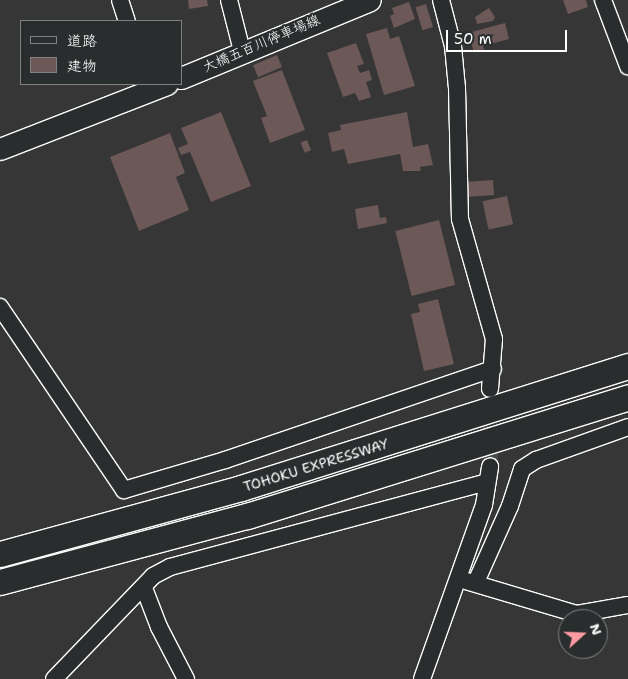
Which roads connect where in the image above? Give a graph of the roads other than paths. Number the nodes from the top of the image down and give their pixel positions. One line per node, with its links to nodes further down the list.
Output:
1 (120, 0): 6 (street)
2 (229, 0): 7 (street)
3 (370, 0): 7 (main road, 大橋五百川停車場線)
4 (441, 0): 14 (street)
5 (603, 0): 8 (street)
6 (128, 20)
7 (242, 51): 9 (main road, 大橋五百川停車場線)
8 (628, 66)
9 (182, 78)
10 (155, 86): 11 (main road)
11 (0, 149)
12 (0, 307): 14 (street)
13 (628, 366): 20 (highway, TOHOKU EXPRESSWAY)
14 (493, 369): 15 (street)
15 (490, 389)
16 (628, 397): 22 (highway, TOHOKU EXPRESSWAY)
17 (628, 427): 23 (street)
18 (490, 466): 19 (street)
19 (488, 482): 21 (street); 24 (street)
20 (0, 554)
21 (457, 580): 23 (street); 28 (street)
22 (0, 582)
23 (476, 582): 25 (street)
24 (144, 588): 26 (street); 27 (street)
25 (628, 605)
26 (54, 679)
27 (186, 679)
28 (422, 679)

